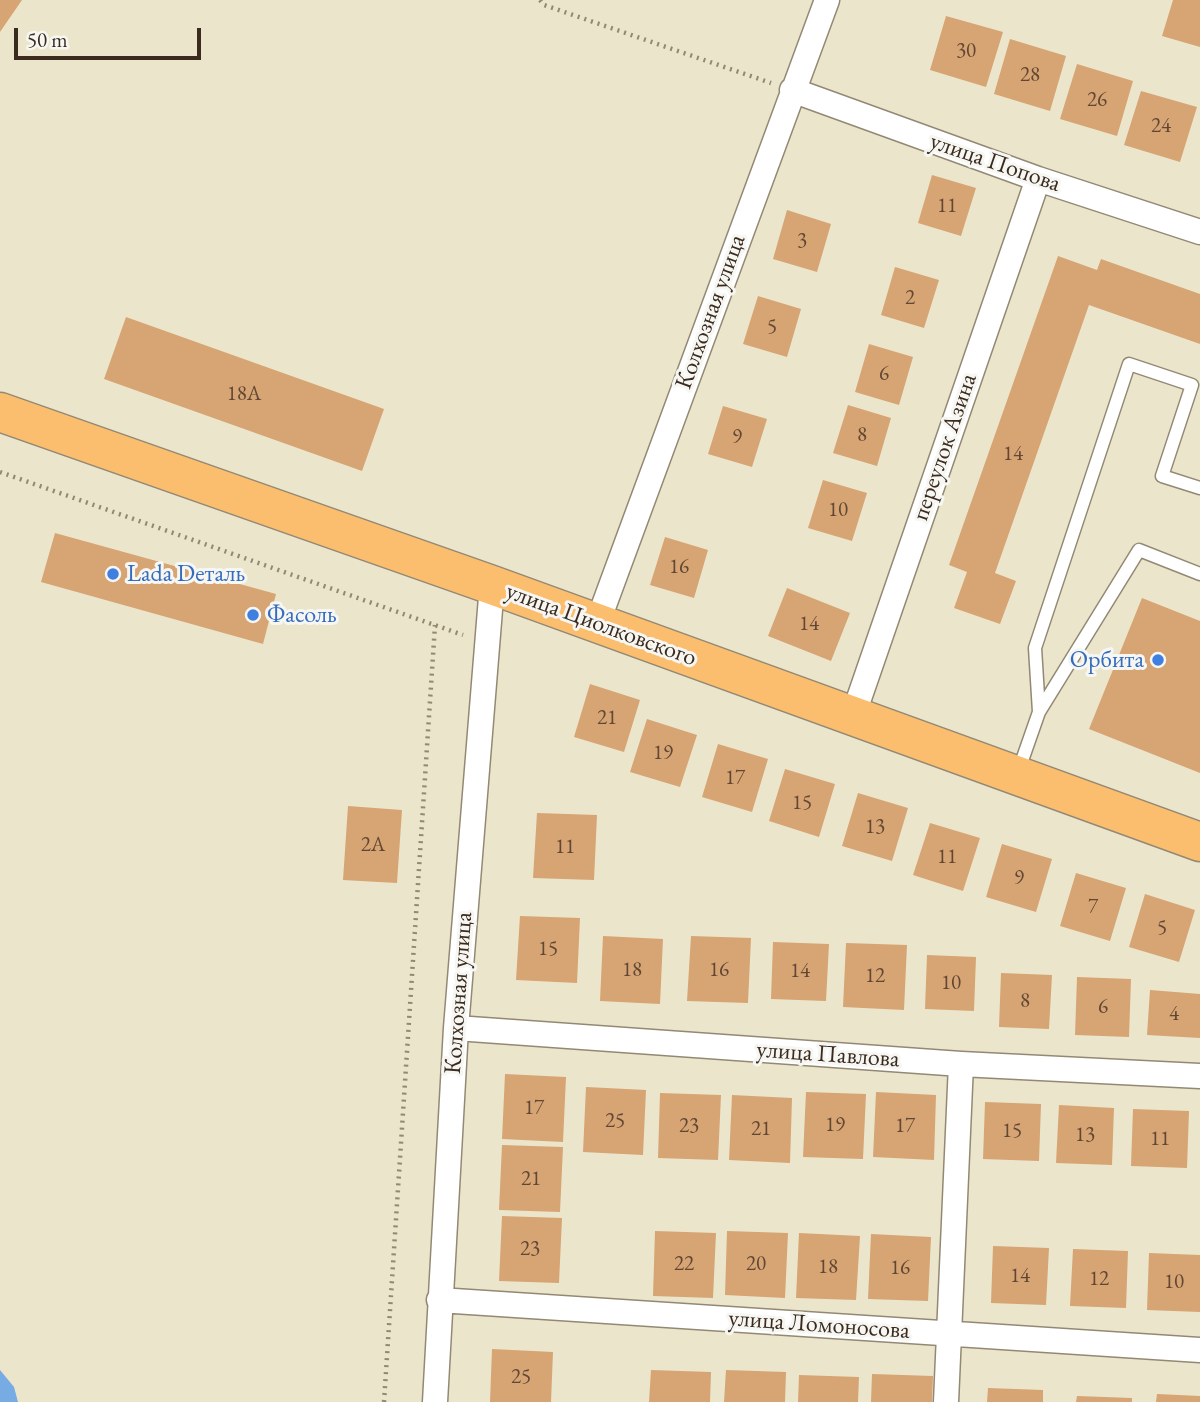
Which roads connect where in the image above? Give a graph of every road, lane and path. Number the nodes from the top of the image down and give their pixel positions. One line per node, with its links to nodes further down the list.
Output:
1 (540, 0): 3 (path)
2 (827, 0): 3 (street, Колхозная улица)
3 (792, 90): 4 (street, улица Попова); 11 (street, Колхозная улица)
4 (1038, 178): 5 (street, улица Попова); 15 (street, переулок Азина)
5 (1200, 232)
6 (0, 412): 10 (main road, улица Циолковского)
7 (0, 472): 12 (path)
8 (1200, 488): 14 (lane)
9 (1200, 574): 14 (lane)
10 (492, 585): 11 (main road, улица Циолковского); 13 (street, Колхозная улица)
11 (597, 624): 15 (main road, улица Циолковского)
12 (435, 625): 13 (path); 24 (path)
13 (487, 643): 18 (street, Колхозная улица)
14 (1039, 712): 16 (lane)
15 (853, 716): 16 (main road, улица Циолковского)
16 (1017, 776): 17 (main road, улица Циолковского)
17 (1200, 842)
18 (456, 1028): 19 (street, улица Павлова); 21 (street, Колхозная улица)
19 (961, 1064): 20 (street, улица Павлова); 22 (street)
20 (1200, 1076)
21 (439, 1300): 22 (street, улица Ломоносова); 25 (street, Колхозная улица)
22 (950, 1333): 23 (street, улица Ломоносова); 26 (street)
23 (1200, 1350)
24 (384, 1402)
25 (435, 1402)
26 (947, 1402)

